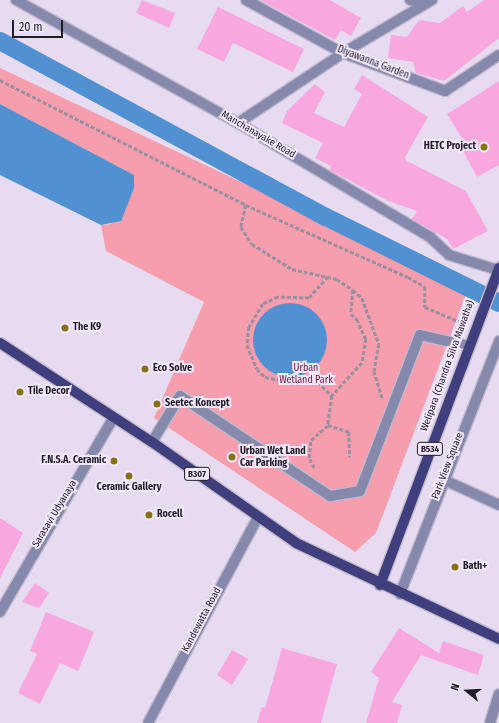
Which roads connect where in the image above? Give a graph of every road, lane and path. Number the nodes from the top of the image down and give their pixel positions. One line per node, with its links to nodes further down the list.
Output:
1 (16, 0): 8 (street, Manchanayake Road)
2 (246, 0): 5 (street, Diyawanna Garden)
3 (410, 0): 4 (street)
4 (430, 2): 5 (street)
5 (342, 53): 6 (street, Diyawanna Garden); 8 (street)
6 (499, 55)
7 (0, 80): 9 (path)
8 (238, 123): 10 (street, Manchanayake Road)
9 (246, 205): 11 (path); 13 (path)
10 (498, 269): 13 (main road, Welipara (Chandra Silva Mawatha) / B534)
11 (328, 277): 12 (path); 17 (path)
12 (353, 290): 17 (path); 18 (path)
13 (474, 328): 16 (main road, Welipara (Chandra Silva Mawatha) / B534)
14 (499, 341): 24 (street, Park View Square)
15 (0, 343): 19 (main road, B307)
16 (468, 346): 21 (street); 27 (main road, Welipara (Chandra Silva Mawatha) / B534)
17 (332, 396): 20 (path)
18 (386, 400)
19 (113, 419): 21 (main road, B307); 29 (street, Sarasavi Udyanaya)
20 (328, 425): 22 (path); 23 (path)
21 (152, 442): 26 (main road, B307)
22 (350, 457)
23 (314, 468)
24 (442, 480): 25 (street); 28 (street, Park View Square)
25 (499, 505)
26 (258, 517): 27 (main road, B307); 32 (street, Kandewatta Road)
27 (380, 585): 28 (main road, B307)
28 (400, 594): 30 (main road, B307)
29 (0, 612)
30 (499, 640)
31 (499, 694): 33 (street)
32 (148, 723)
33 (490, 723)

